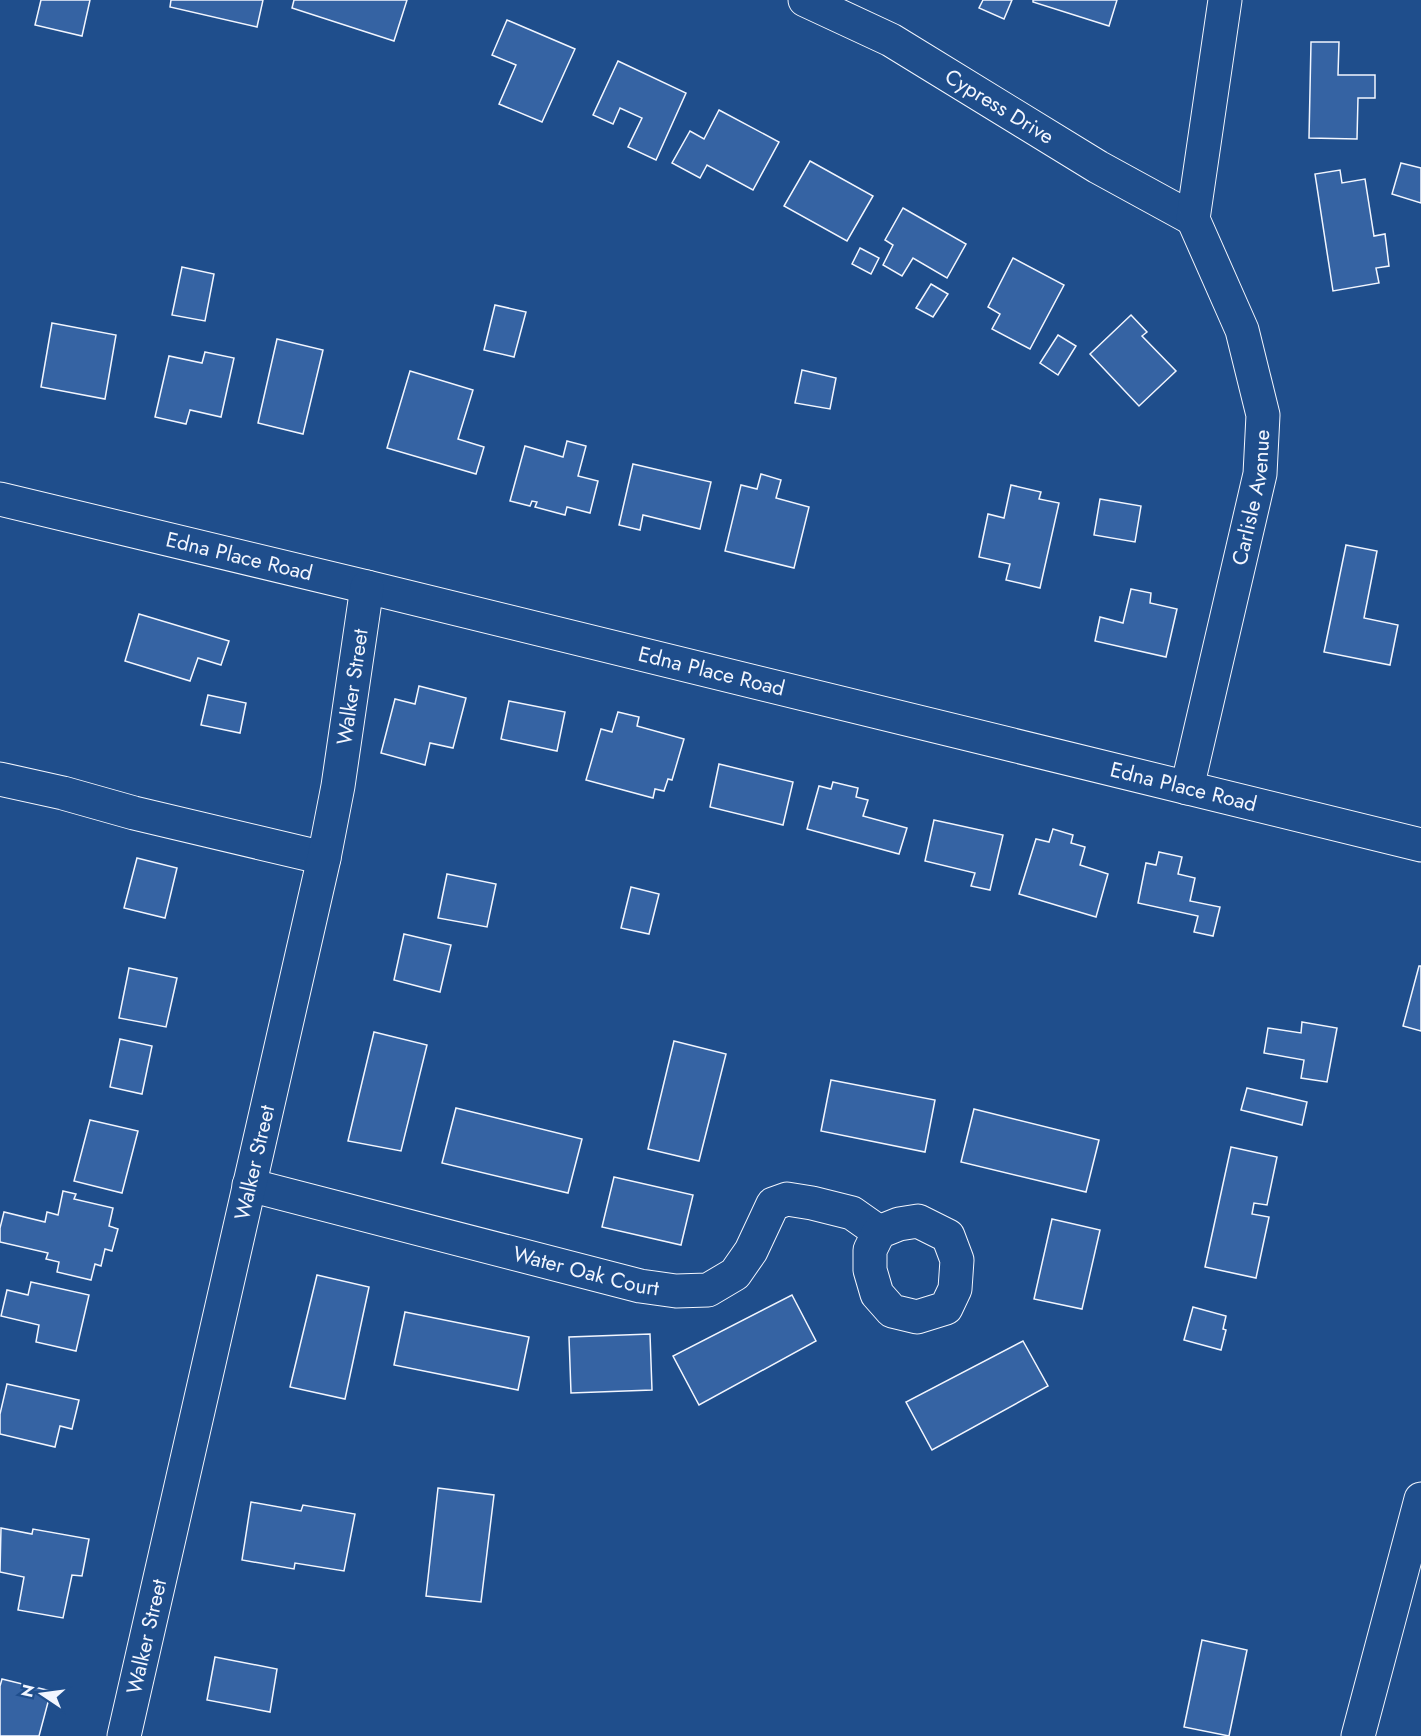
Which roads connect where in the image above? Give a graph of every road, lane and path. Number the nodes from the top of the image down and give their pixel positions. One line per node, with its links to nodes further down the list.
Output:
1 (804, 0): 3 (street, Cypress Drive)
2 (1225, 0): 3 (street)
3 (1193, 219): 7 (street, Carlisle Avenue)
4 (0, 499): 5 (street, Edna Place Road)
5 (367, 587): 7 (street, Edna Place Road); 9 (street, Walker Street)
6 (0, 779): 9 (street)
7 (1187, 788): 8 (street, Edna Place Road)
8 (1421, 845)
9 (324, 858): 10 (street, Walker Street)
10 (249, 1185): 11 (street, Water Oak Court); 13 (street, Walker Street)
11 (879, 1232)
12 (1421, 1499): 14 (street)
13 (124, 1736)
14 (1358, 1736)

